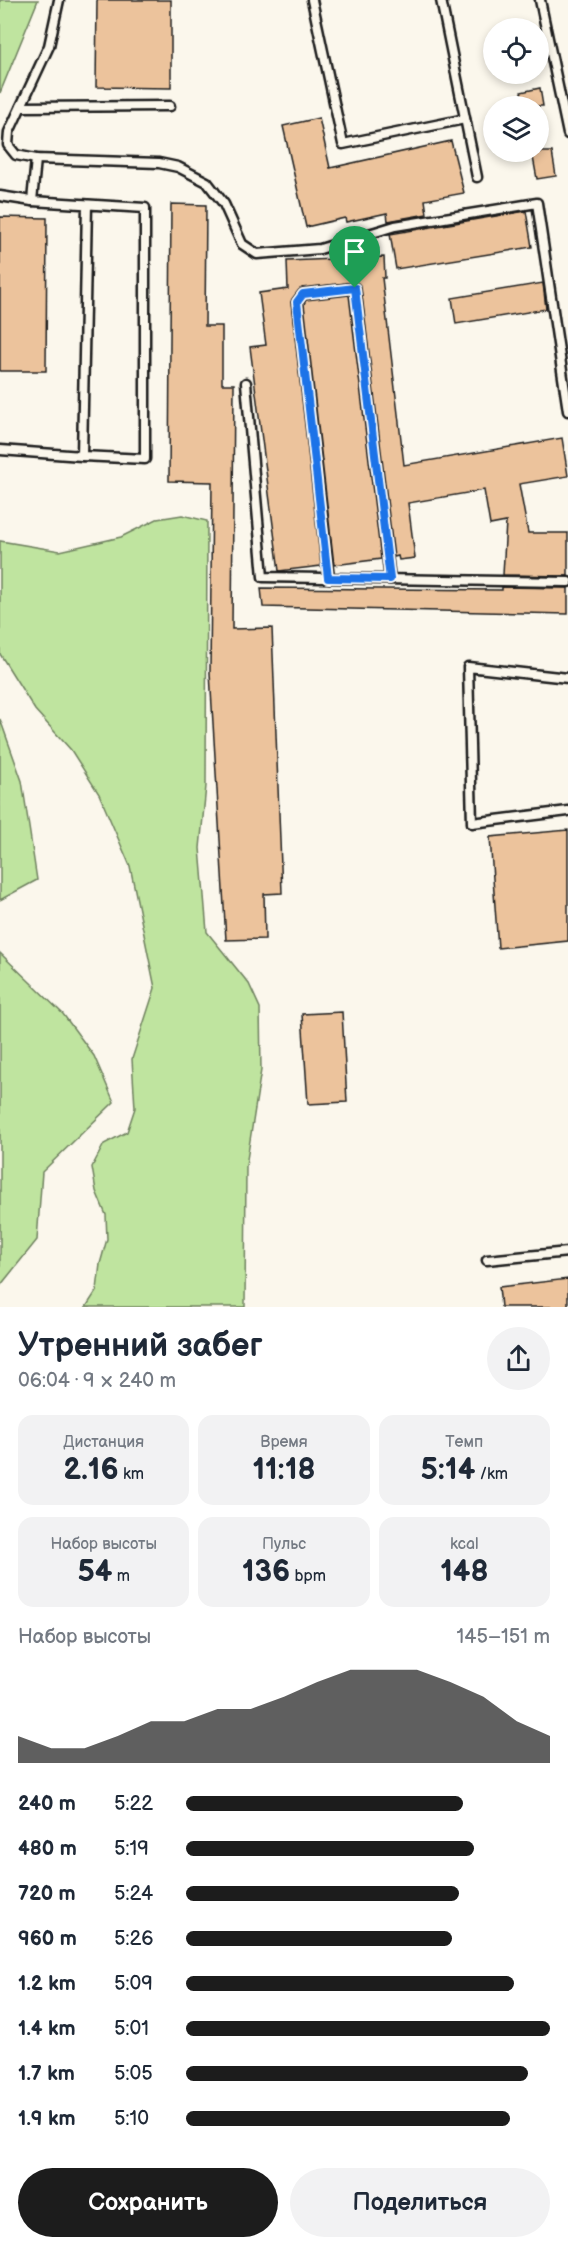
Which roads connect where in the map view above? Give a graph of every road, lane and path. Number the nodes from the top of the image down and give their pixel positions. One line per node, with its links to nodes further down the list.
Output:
1 (59, 0): 6 (lane)
2 (312, 0): 7 (lane)
3 (441, 0): 7 (lane)
4 (540, 0): 8 (lane)
5 (170, 106): 6 (lane)
6 (21, 107): 9 (lane)
7 (465, 119): 10 (lane)
8 (568, 134)
9 (36, 159): 12 (lane); 15 (lane)
10 (477, 177)
11 (0, 196): 12 (lane)
12 (32, 201): 13 (lane)
13 (87, 205): 17 (lane); 17 (lane)
14 (246, 383): 18 (lane)
15 (568, 411)
16 (0, 450): 17 (lane)
17 (82, 456)
18 (328, 578): 19 (lane); 19 (lane)
19 (390, 579): 20 (lane)
20 (568, 582)
21 (568, 678): 22 (lane)
22 (568, 811)
23 (568, 1252): 24 (lane)
24 (487, 1260)

